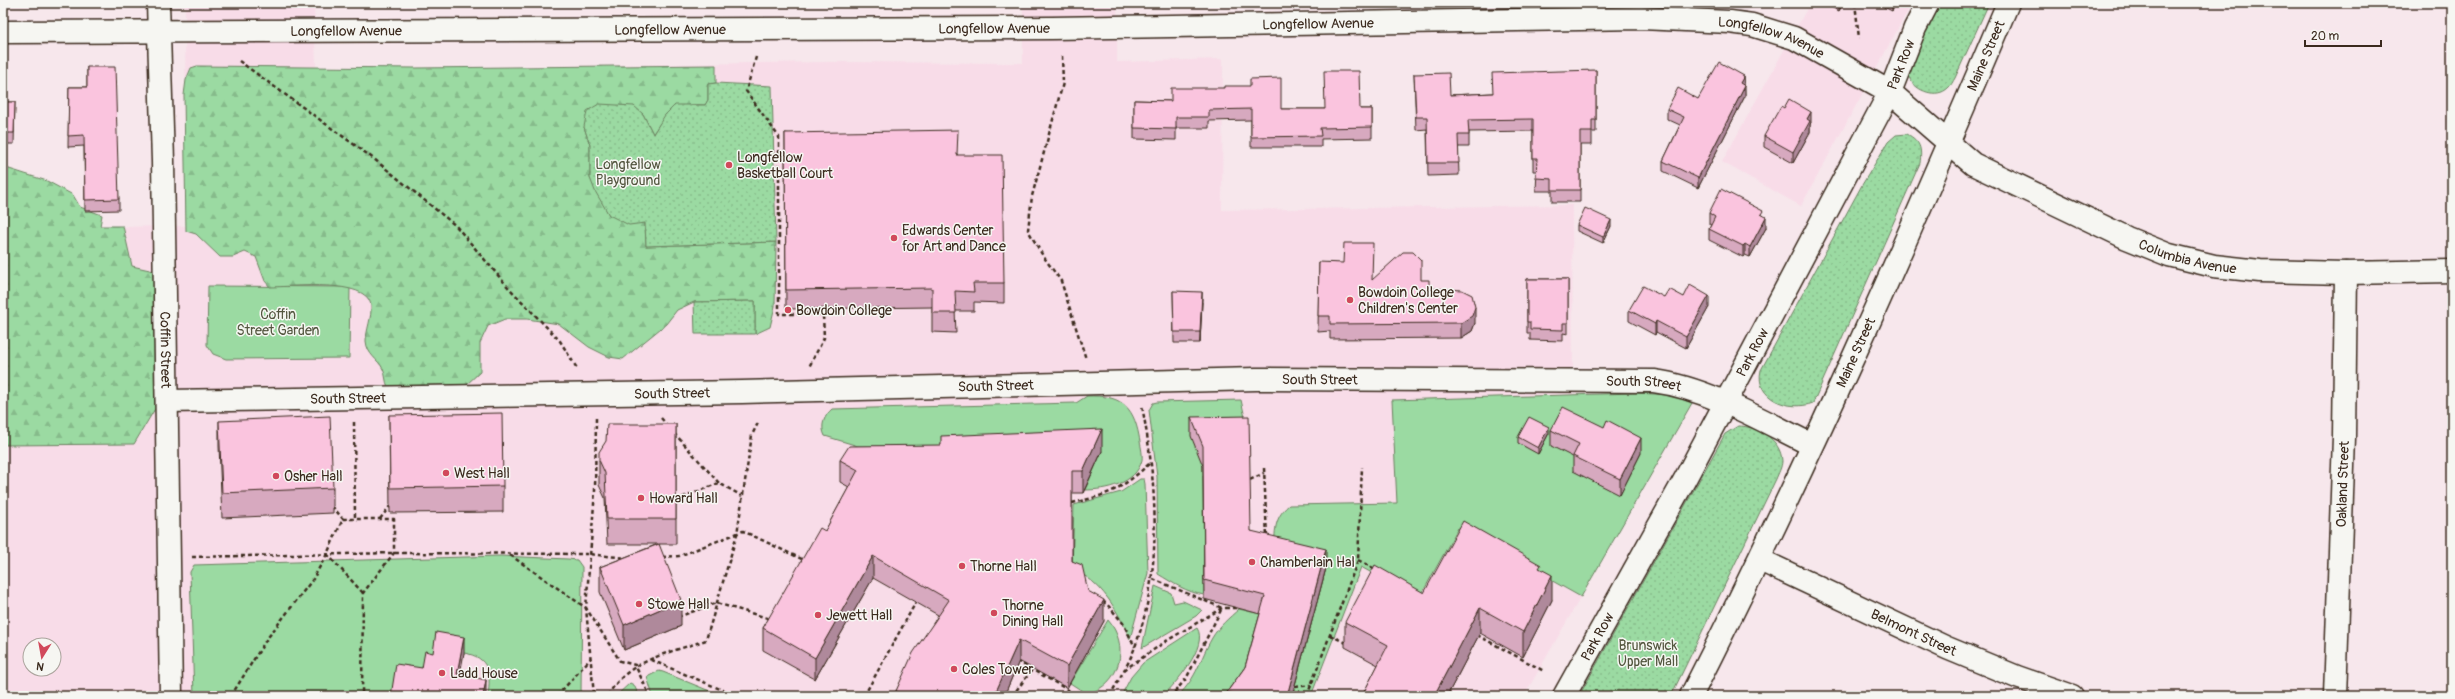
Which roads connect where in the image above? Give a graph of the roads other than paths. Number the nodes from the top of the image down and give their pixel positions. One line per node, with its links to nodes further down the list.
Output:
1 (158, 3): 4 (street, Coffin Street)
2 (1928, 3): 6 (street, Park Row)
3 (2008, 3): 7 (street, Maine Street)
4 (158, 30): 5 (street, Longfellow Avenue); 6 (street, Longfellow Avenue); 10 (street, Coffin Street)
5 (3, 32)
6 (1890, 92): 7 (street, Longfellow Avenue); 11 (street, Park Row)
7 (1948, 144): 9 (street, Columbia Avenue); 12 (street, Maine Street)
8 (2452, 271): 9 (street, Columbia Avenue)
9 (2346, 273): 18 (street, Oakland Street)
10 (167, 401): 11 (street, South Street); 14 (street, Coffin Street)
11 (1724, 404): 12 (street, South Street); 15 (street, Park Row)
12 (1812, 445): 13 (street, Maine Street)
13 (1760, 560): 16 (street, Maine Street); 17 (street, Belmont Street)
14 (171, 696)
15 (1564, 696)
16 (1691, 696)
17 (2072, 696)
18 (2335, 696)

